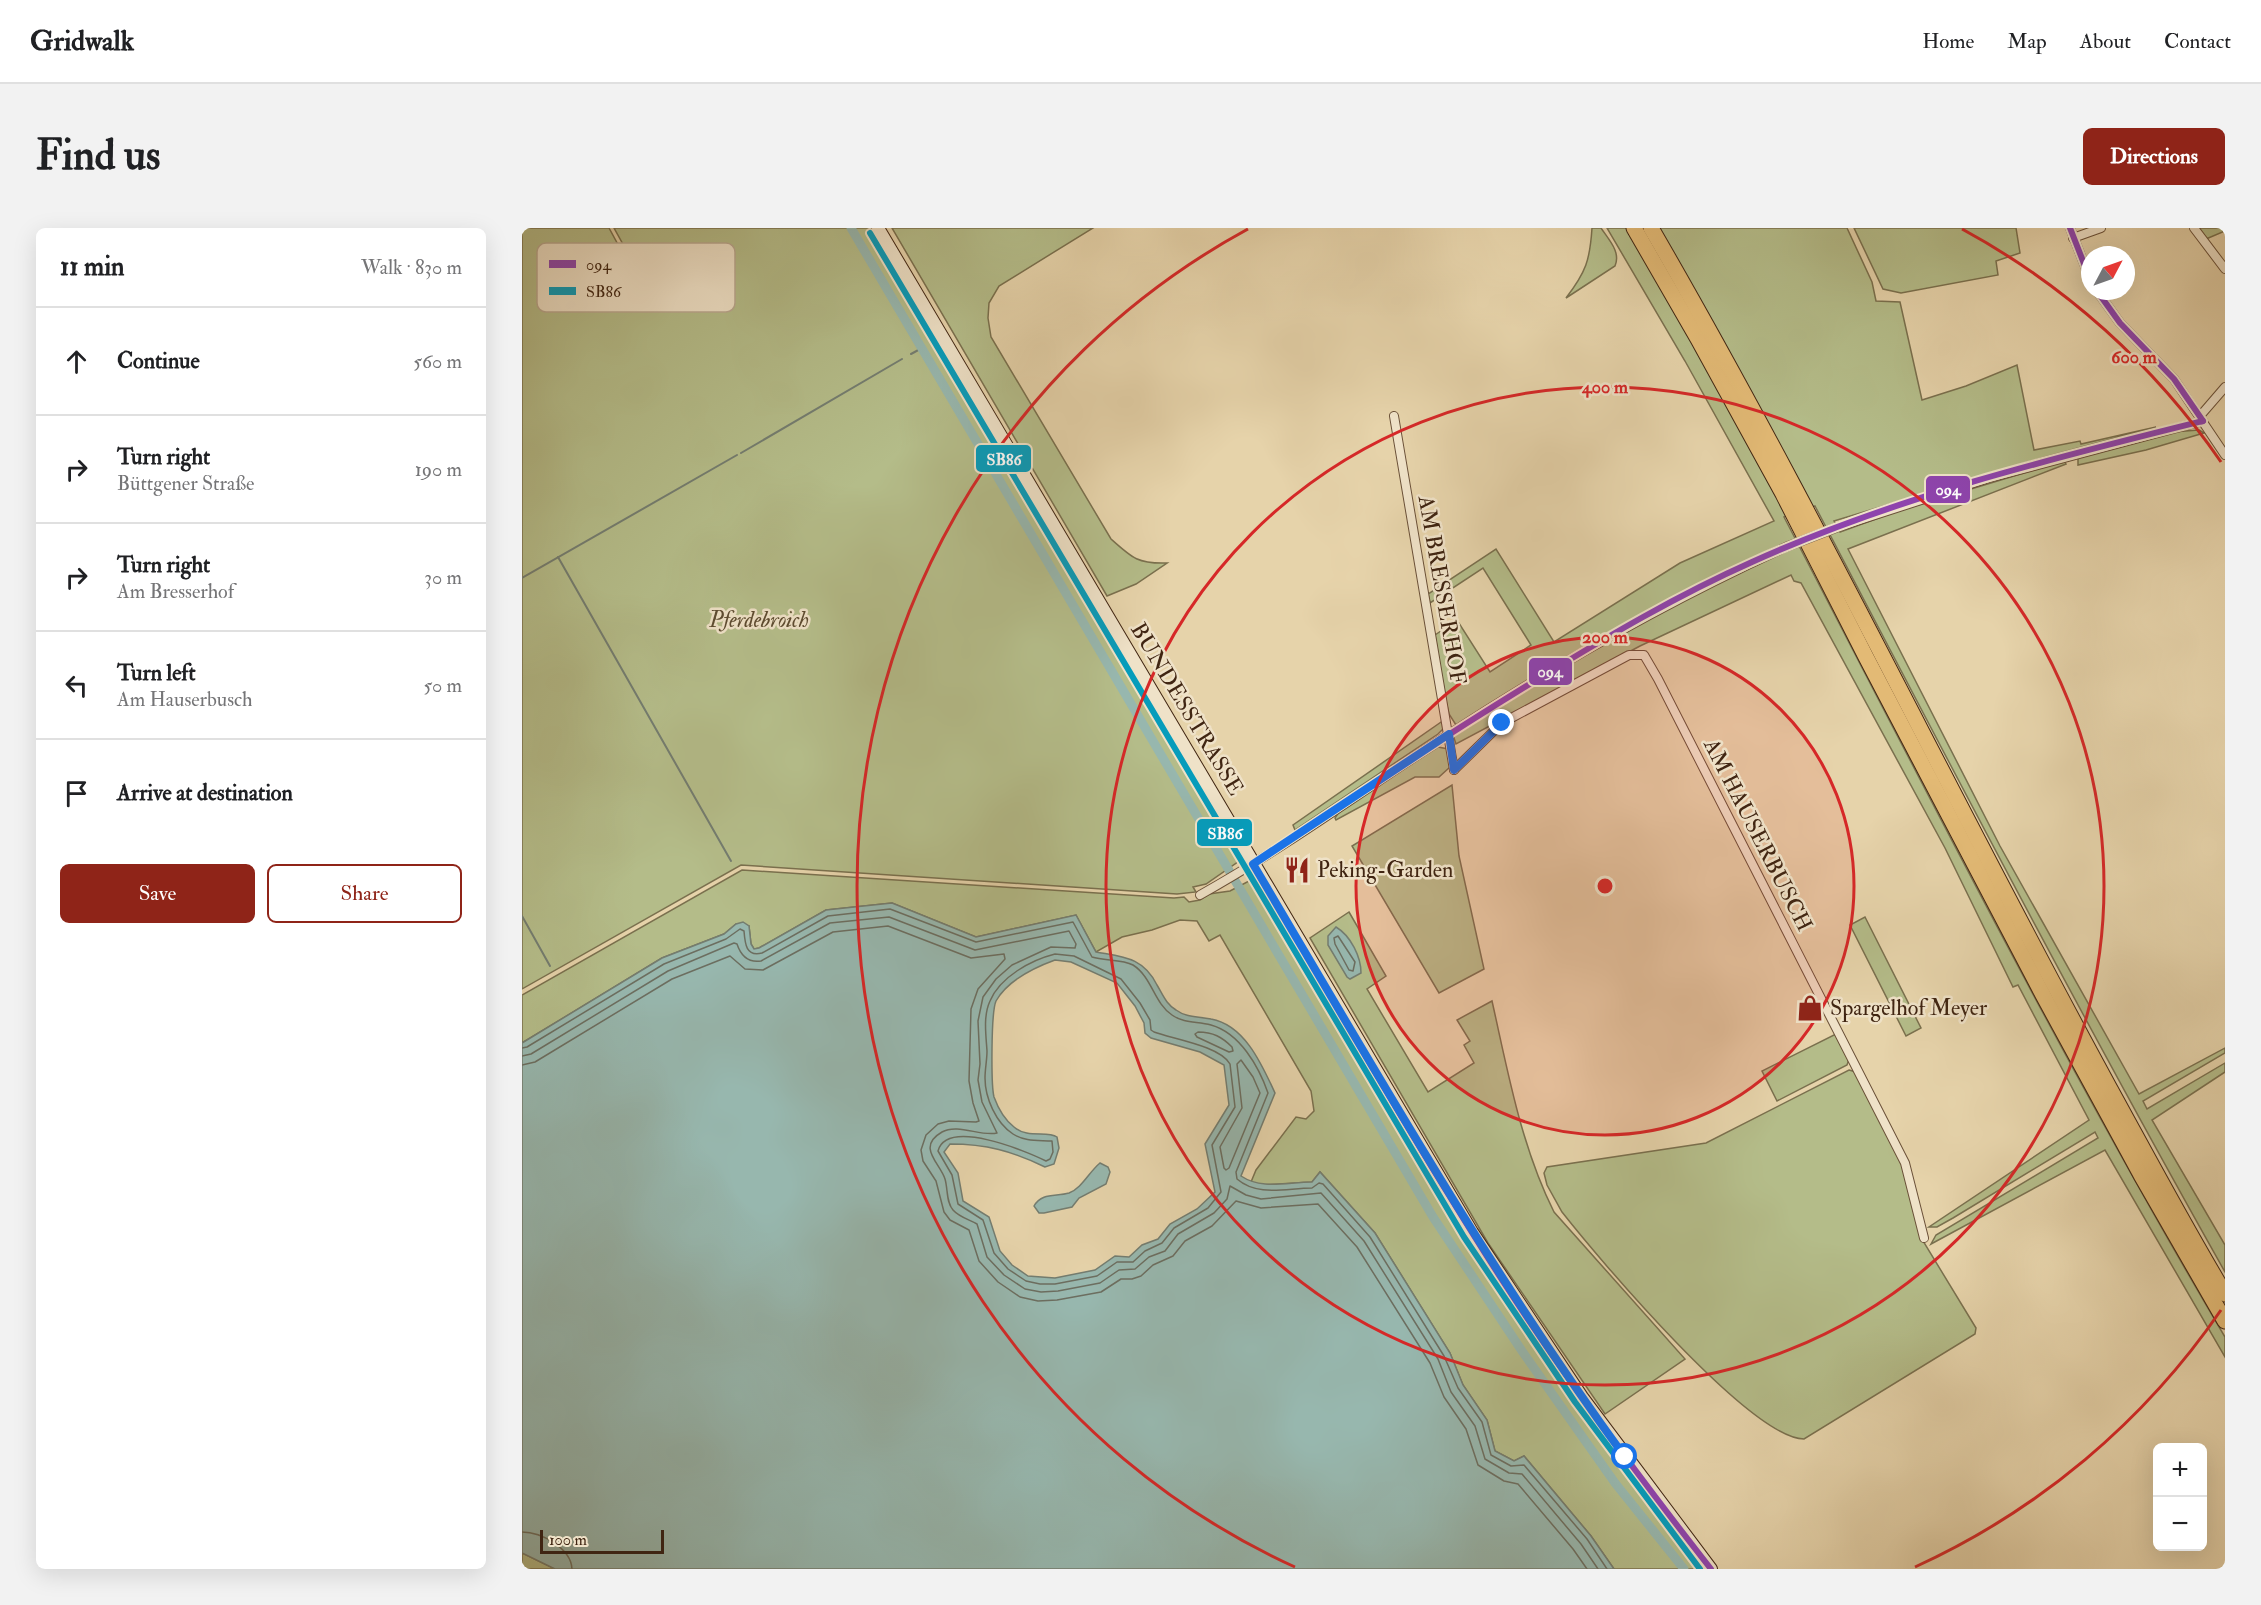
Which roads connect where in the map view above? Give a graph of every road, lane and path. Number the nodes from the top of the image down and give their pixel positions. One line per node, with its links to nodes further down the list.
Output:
1 (878, 228): 17 (main road, BUNDESSTRASSE)
2 (1634, 228): 21 (highway)
3 (1651, 228): 20 (highway)
4 (2070, 228): 7 (street)
5 (2101, 228): 7 (street)
6 (2194, 228): 9 (street)
7 (2073, 238): 8 (street)
8 (2081, 257)
9 (2225, 269)
10 (2103, 300): 13 (street)
11 (2225, 387): 13 (street)
12 (1394, 416): 15 (street, AM BRESSERHOF)
13 (2201, 418): 14 (street); 15 (street, bridge)
14 (2225, 455)
15 (1449, 734): 16 (street, AM BRESSERHOF); 17 (street)
16 (1454, 770): 19 (street, AM HAUSERBUSCH)
17 (1253, 864): 18 (street); 22 (main road, BUNDESSTRASSE)
18 (1200, 895)
19 (1924, 1238)
20 (2225, 1294)
21 (2225, 1321)
22 (1711, 1569)

